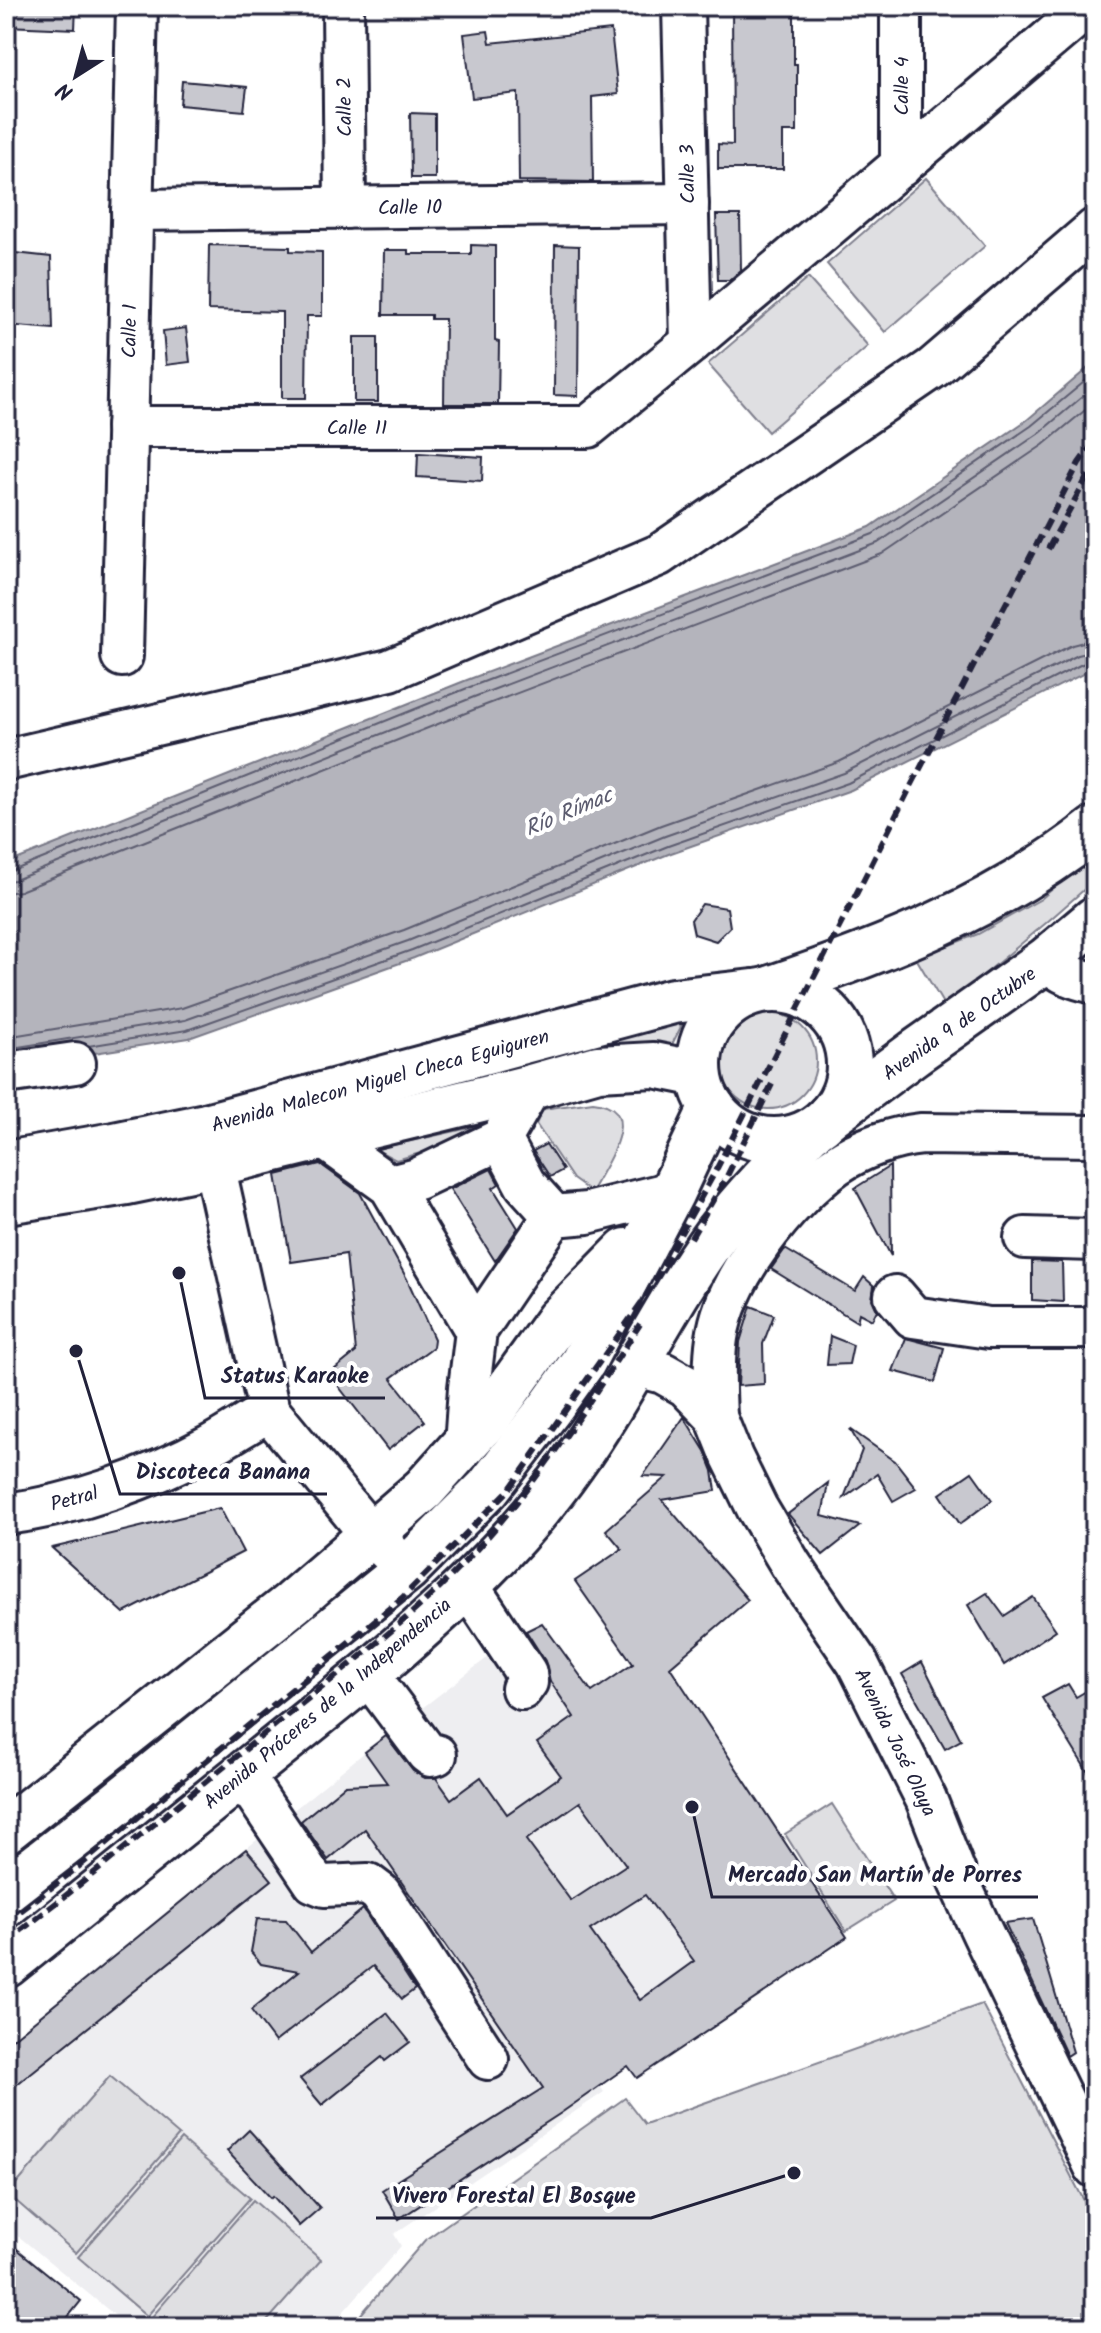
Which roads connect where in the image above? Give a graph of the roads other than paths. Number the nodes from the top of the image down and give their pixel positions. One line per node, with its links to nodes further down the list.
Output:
1 (137, 6): 9 (street, Calle 1)
2 (343, 6): 8 (street, Calle 2)
3 (683, 6): 7 (street, Calle 3)
4 (901, 6): 6 (street, Calle 4)
5 (1089, 6): 6 (street)
6 (901, 166): 11 (street)
7 (688, 204): 8 (street, Calle 10); 11 (street, Calle 3)
8 (345, 208): 9 (street, Calle 10)
9 (132, 210): 12 (street, Calle 1)
10 (1095, 229): 14 (street)
11 (691, 343): 12 (street, Calle 11)
12 (127, 427): 13 (street, Calle 1)
13 (122, 656)
14 (6, 760)
15 (1095, 829): 19 (main road)
16 (1095, 919): 17 (main road, Avenida 9 de Octubre)
17 (1046, 960): 18 (street); 24 (main road, Avenida 9 de Octubre)
18 (1095, 983)
19 (761, 991): 23 (main road); 24 (main road); 28 (main road, Avenida Malecon Miguel Checa Eguiguren)
20 (75, 1063): 21 (street)
21 (6, 1073)
22 (531, 1087): 23 (main road, Avenida Malecon Miguel Checa Eguiguren); 26 (main road, Avenida Malecon Miguel Checa Eguiguren); 27 (street)
23 (706, 1091): 24 (main road); 32 (main road)
24 (814, 1128): 40 (main road, Avenida Próceres de la Independencia)
25 (1095, 1136): 39 (street)
26 (322, 1137): 29 (main road, Avenida Malecon Miguel Checa Eguiguren); 30 (street)
27 (501, 1139): 30 (street); 33 (street)
28 (6, 1164)
29 (214, 1164): 31 (main road, Avenida Malecon Miguel Checa Eguiguren); 41 (street)
30 (390, 1186): 38 (street)
31 (6, 1201)
32 (666, 1205): 33 (street); 43 (main road); 46 (main road)
33 (554, 1216): 38 (street)
34 (1025, 1238): 35 (street)
35 (1095, 1240)
36 (895, 1296): 37 (street)
37 (1095, 1328)
38 (476, 1331): 43 (street)
39 (717, 1336): 40 (street); 42 (street)
40 (636, 1366): 42 (street, Avenida José Olaya); 47 (main road, Avenida Próceres de la Independencia)
41 (269, 1411): 44 (street, Petral); 45 (street)
42 (716, 1417): 56 (street, Avenida José Olaya)
43 (465, 1446): 45 (main road)
44 (6, 1514)
45 (371, 1535): 46 (street); 52 (main road)
46 (407, 1569): 53 (main road)
47 (467, 1584): 48 (main road, Avenida Próceres de la Independencia); 49 (street)
48 (368, 1674): 50 (street); 51 (main road, Avenida Próceres de la Independencia)
49 (522, 1689)
50 (436, 1755)
51 (243, 1776): 54 (main road, Avenida Próceres de la Independencia); 55 (street)
52 (6, 1830)
53 (6, 1890)
54 (6, 1965)
55 (488, 2059)
56 (1095, 2167)

